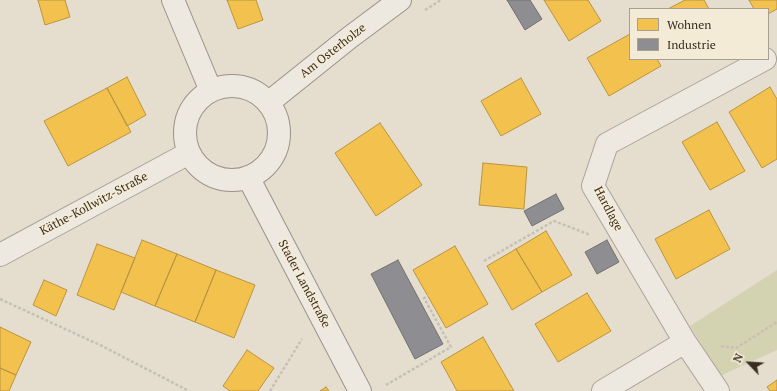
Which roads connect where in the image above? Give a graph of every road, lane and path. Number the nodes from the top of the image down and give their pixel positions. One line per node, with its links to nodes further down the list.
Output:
1 (172, 0): 4 (street)
2 (400, 0): 5 (street, Am Osterholze)
3 (763, 60): 8 (street, Hardlage)
4 (211, 91): 5 (street); 6 (street)
5 (268, 103): 7 (street)
6 (189, 153): 7 (street); 9 (street, Käthe-Kollwitz-Straße)
7 (248, 177): 13 (street, Stader Landstraße)
8 (614, 222): 10 (path); 15 (street, Hardlage)
9 (0, 255)
10 (484, 261)
11 (428, 296): 16 (path)
12 (0, 299): 17 (path)
13 (318, 313): 18 (path); 19 (street, Stader Landstraße)
14 (777, 322): 15 (path)
15 (685, 342): 20 (street); 21 (street, Hardlage)
16 (382, 387)
17 (189, 391)
18 (270, 391)
19 (360, 391)
20 (603, 391)
21 (718, 391)

